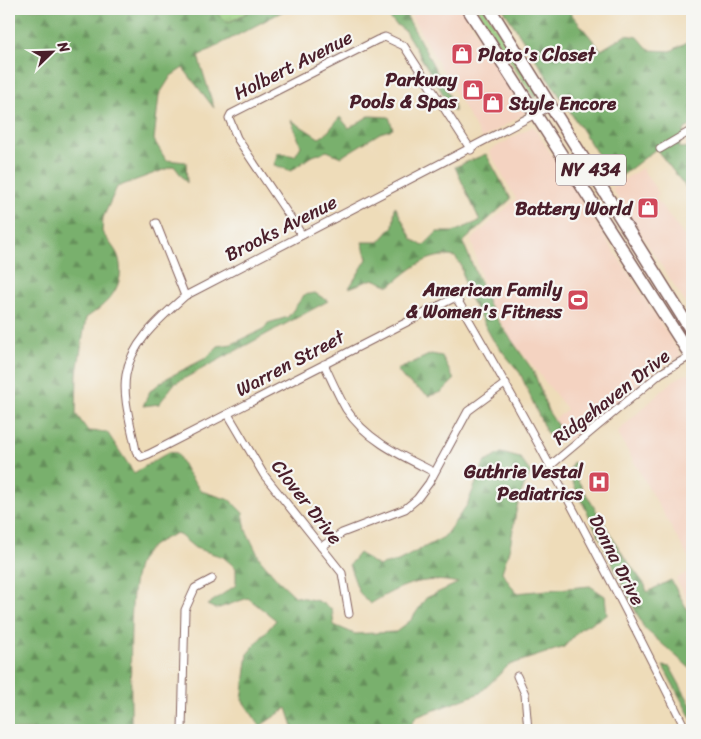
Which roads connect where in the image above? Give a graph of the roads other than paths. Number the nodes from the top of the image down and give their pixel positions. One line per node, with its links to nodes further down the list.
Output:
1 (468, 9): 4 (main road, NY 434)
2 (490, 9): 3 (main road, NY 434)
3 (551, 106): 4 (street, Brooks Avenue); 12 (main road, NY 434)
4 (537, 114): 7 (street, Brooks Avenue); 13 (main road, NY 434)
5 (692, 130): 6 (street)
6 (660, 149)
7 (471, 150): 9 (street, Brooks Avenue); 9 (street, Holbert Avenue)
8 (156, 222): 10 (street)
9 (302, 235): 10 (street, Brooks Avenue)
10 (185, 296): 17 (street, Brooks Avenue)
11 (458, 301): 14 (street, Warren Street); 15 (street, Donna Drive)
12 (692, 332)
13 (692, 356): 18 (street, Ridgehaven Drive)
14 (324, 364): 16 (street, Warren Street); 19 (street)
15 (506, 383): 18 (street, Donna Drive); 19 (street)
16 (228, 414): 17 (street, Warren Street); 20 (street, Clover Drive)
17 (137, 453)
18 (551, 465): 26 (street, Donna Drive)
19 (434, 472): 20 (street)
20 (321, 547): 22 (street, Clover Drive)
21 (212, 579): 24 (street)
22 (349, 614)
23 (517, 676): 25 (street)
24 (182, 730)
25 (528, 730)
26 (686, 730)

